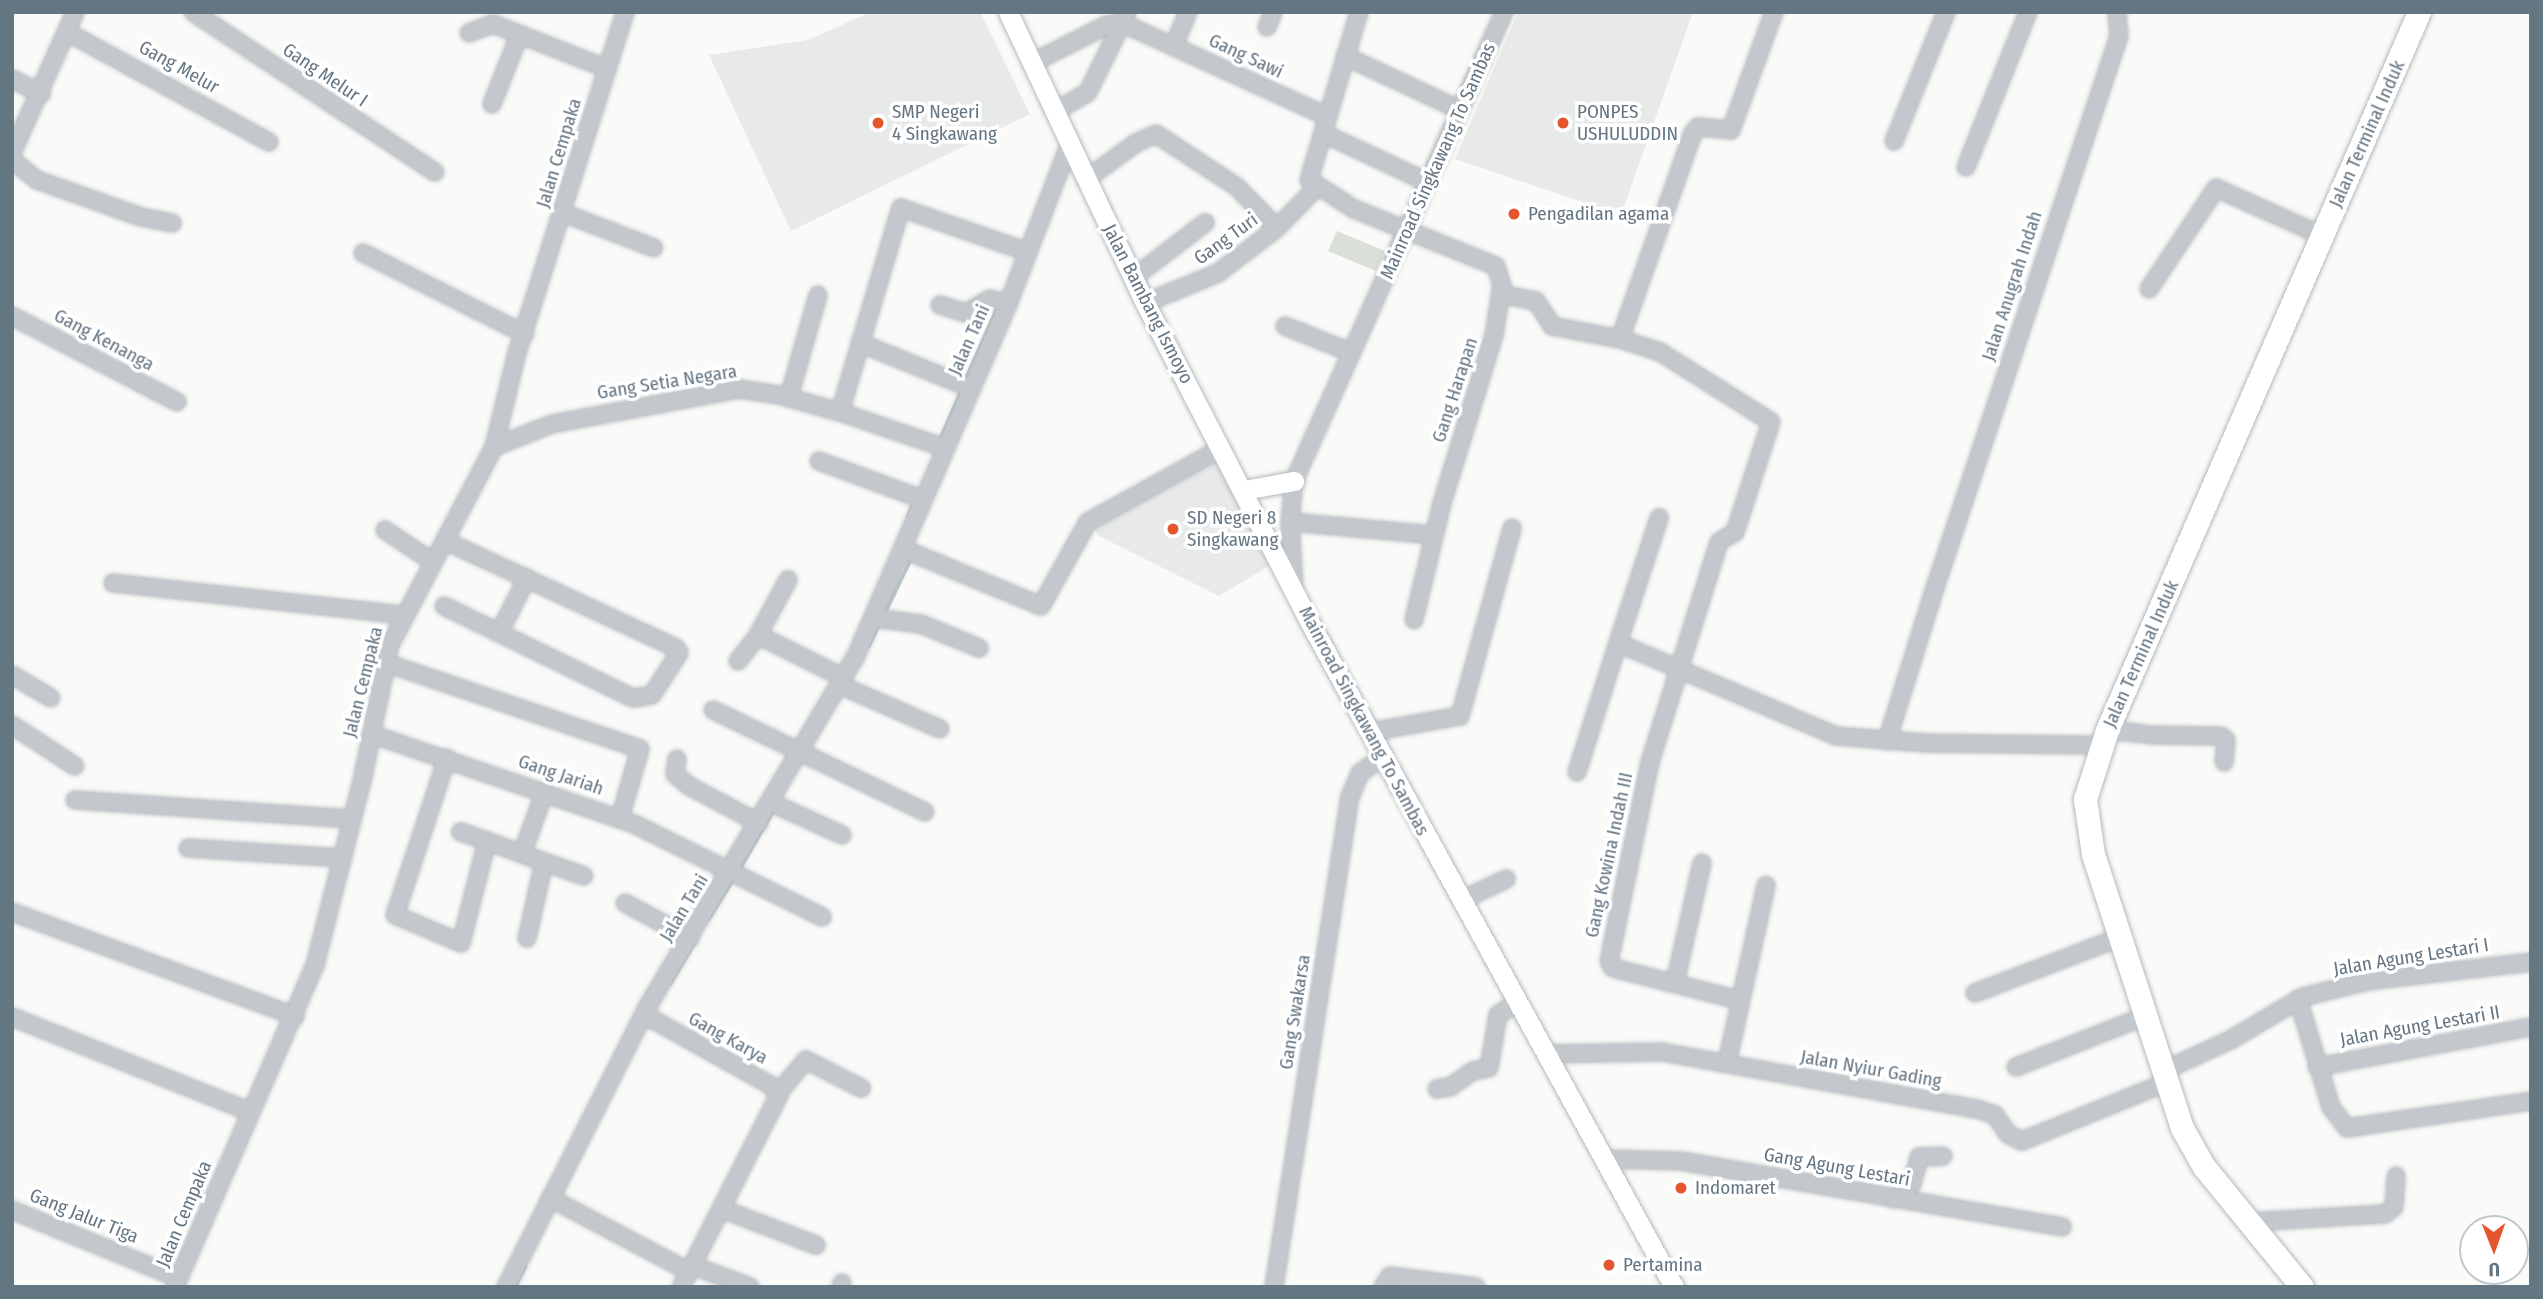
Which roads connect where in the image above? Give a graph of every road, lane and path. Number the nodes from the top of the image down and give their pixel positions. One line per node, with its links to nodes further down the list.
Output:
1 (75, 12): 14 (street)
2 (193, 12): 34 (street, Gang Melur I)
3 (625, 12): 20 (street, Jalan Cempaka)
4 (1008, 12): 19 (main road, Jalan Bambang Ismoyo)
5 (1188, 12): 17 (street)
6 (1359, 12): 18 (street)
7 (1504, 12): 24 (street, Mainroad Singkawang To Sambas)
8 (1774, 12): 57 (street)
9 (1946, 12): 28 (street)
10 (2028, 12): 33 (street)
11 (2117, 12): 103 (street, Jalan Anugrah Indah)
12 (2419, 12): 43 (highway, Jalan Terminal Induk)
13 (1124, 18): 17 (street, Gang Sawi); 19 (street); 25 (street)
14 (67, 32): 22 (street); 29 (street, Gang Melur)
15 (469, 33): 20 (street)
16 (517, 41): 23 (street)
17 (1174, 46): 26 (street, Gang Sawi)
18 (1345, 56): 24 (street); 26 (street)
19 (1032, 63): 25 (main road, Jalan Bambang Ismoyo)
20 (608, 69): 38 (street, Jalan Cempaka)
21 (12, 79): 22 (street)
22 (41, 94): 31 (street)
23 (492, 104)
24 (1460, 110): 36 (street, Mainroad Singkawang To Sambas)
25 (1054, 112): 30 (main road, Jalan Bambang Ismoyo)
26 (1326, 116): 37 (street)
27 (1327, 135): 36 (street)
28 (1894, 141)
29 (269, 142)
30 (1067, 152): 35 (main road, Jalan Bambang Ismoyo); 45 (street, Jalan Tani)
31 (12, 153)
32 (12, 160): 39 (street)
33 (1966, 167)
34 (435, 172)
35 (1085, 180): 41 (street); 47 (main road, Jalan Bambang Ismoyo)
36 (1427, 182): 42 (street, Mainroad Singkawang To Sambas)
37 (1317, 187): 41 (street, Gang Turi); 42 (street)
38 (569, 215): 44 (street); 56 (street, Jalan Cempaka)
39 (172, 223)
40 (1205, 223): 47 (street)
41 (1277, 228): 52 (street, Gang Turi)
42 (1407, 230): 49 (street, Gang Harapan); 59 (street, Mainroad Singkawang To Sambas)
43 (2323, 236): 48 (street); 102 (highway, Jalan Terminal Induk)
44 (654, 248)
45 (1028, 252): 51 (street, Jalan Tani); 58 (street)
46 (363, 253): 56 (street)
47 (1133, 278): 52 (main road, Jalan Bambang Ismoyo)
48 (2149, 289)
49 (1500, 294): 57 (street); 75 (street, Gang Harapan)
50 (818, 295): 61 (street)
51 (1002, 302): 53 (street); 60 (street, Jalan Tani)
52 (1145, 303): 66 (main road, Jalan Bambang Ismoyo)
53 (940, 305)
54 (12, 316): 62 (street, Gang Kenanga)
55 (1285, 326): 59 (street)
56 (525, 334): 65 (street, Jalan Cempaka)
57 (1620, 339): 93 (street, Gang Kowina Indah III)
58 (860, 343): 60 (street); 63 (street)
59 (1352, 353): 68 (street, Mainroad Singkawang To Sambas)
60 (963, 385): 64 (street, Jalan Tani)
61 (789, 397): 63 (street, Gang Setia Negara); 65 (street, Gang Setia Negara)
62 (177, 402)
63 (840, 412): 64 (street, Gang Setia Negara)
64 (938, 445): 70 (street, Jalan Tani)
65 (494, 447): 76 (street, Jalan Cempaka)
66 (1222, 448): 69 (main road, Jalan Bambang Ismoyo); 77 (street)
67 (819, 461): 70 (street)
68 (1294, 481): 69 (main road); 72 (street, Mainroad Singkawang To Sambas)
69 (1244, 490): 82 (main road, Jalan Bambang Ismoyo)
70 (922, 499): 77 (street, Jalan Tani)
71 (1658, 518): 89 (street)
72 (1290, 522): 75 (street); 82 (street, Mainroad Singkawang To Sambas)
73 (1512, 528): 100 (street)
74 (385, 530): 78 (street)
75 (1433, 535): 86 (street, Gang Harapan)
76 (446, 541): 78 (street, Jalan Cempaka); 79 (street)
77 (906, 552): 85 (street, Jalan Tani)
78 (433, 562): 84 (street, Jalan Cempaka)
79 (527, 578): 87 (street); 87 (street)
80 (788, 580): 88 (street)
81 (113, 583): 84 (street)
82 (1294, 592): 100 (main road, Mainroad Singkawang To Sambas)
83 (444, 607): 87 (street)
84 (403, 615): 92 (street, Jalan Cempaka)
85 (874, 618): 90 (street); 95 (street, Jalan Tani)
86 (1414, 620)
87 (499, 633)
88 (758, 635): 91 (street); 95 (street)
89 (1618, 643): 93 (street); 110 (street)
90 (979, 648)
91 (738, 661)
92 (386, 663): 101 (street, Jalan Cempaka); 115 (street)
93 (1681, 666): 103 (street); 138 (street, Gang Kowina Indah III)
94 (12, 675): 96 (street)
95 (842, 681): 99 (street); 104 (street, Jalan Tani)
96 (51, 698)
97 (713, 710): 104 (street)
98 (12, 725): 109 (street)
99 (940, 729)
100 (1370, 732): 107 (main road, Mainroad Singkawang To Sambas)
101 (371, 734): 105 (street, Gang Jariah); 116 (street, Jalan Cempaka)
102 (2104, 737): 103 (street); 108 (street); 135 (highway, Jalan Terminal Induk)
103 (1887, 741)
104 (805, 756): 113 (street, Jalan Tani); 114 (street)
105 (447, 758): 111 (street, Gang Jariah); 120 (street)
106 (677, 759): 117 (street)
107 (1377, 761): 130 (main road, Mainroad Singkawang To Sambas); 174 (street, Gang Swakarsa)
108 (2224, 762)
109 (75, 766)
110 (1577, 772)
111 (545, 791): 115 (street, Gang Jariah); 122 (street)
112 (75, 800): 116 (street)
113 (775, 805): 117 (street, Jalan Tani); 119 (street)
114 (925, 813)
115 (620, 818): 126 (street, Gang Jariah)
116 (352, 819): 123 (street, Jalan Cempaka)
117 (759, 823): 126 (street, Jalan Tani)
118 (461, 832): 120 (street)
119 (842, 835)
120 (487, 841): 122 (street)
121 (188, 848): 123 (street)
122 (522, 854): 124 (street)
123 (343, 858): 144 (street, Jalan Cempaka)
124 (544, 862): 127 (street); 134 (street)
125 (1702, 863): 138 (street)
126 (735, 872): 133 (street, Gang Jariah); 136 (street, Jalan Tani)
127 (584, 876)
128 (1506, 879): 130 (street)
129 (1766, 885): 141 (street)
130 (1462, 900): 142 (main road, Mainroad Singkawang To Sambas)
131 (625, 903): 136 (street)
132 (12, 912): 144 (street)
133 (822, 917)
134 (527, 938)
135 (2118, 938): 139 (street); 146 (highway, Jalan Terminal Induk)
136 (690, 939): 143 (street, Jalan Tani)
137 (2531, 962): 140 (street, Jalan Agung Lestari I)
138 (1675, 983): 141 (street, Gang Kowina Indah III)
139 (1975, 993)
140 (2298, 999): 151 (street); 152 (street, Jalan Agung Lestari I)
141 (1739, 1000): 149 (street)
142 (1510, 1007): 148 (main road, Mainroad Singkawang To Sambas); 154 (street)
143 (649, 1014): 155 (street, Gang Karya); 162 (street, Jalan Tani)
144 (295, 1016): 157 (street, Jalan Cempaka)
145 (12, 1017): 157 (street)
146 (2143, 1017): 150 (street); 152 (highway, Jalan Terminal Induk)
147 (2531, 1027): 151 (street, Jalan Agung Lestari II)
148 (1546, 1054): 149 (street, Jalan Nyiur Gading); 159 (main road, Mainroad Singkawang To Sambas)
149 (1727, 1063): 152 (street, Jalan Nyiur Gading)
150 (2016, 1067)
151 (2317, 1067): 156 (street)
152 (2163, 1077): 165 (highway, Jalan Terminal Induk)
153 (861, 1088): 155 (street)
154 (1437, 1089)
155 (778, 1093): 163 (street)
156 (2531, 1101)
157 (251, 1112): 169 (street, Jalan Cempaka)
158 (1944, 1156): 161 (street)
159 (1606, 1159): 161 (street, Gang Agung Lestari); 176 (main road, Mainroad Singkawang To Sambas)
160 (2396, 1176): 165 (street)
161 (1893, 1199): 166 (street, Gang Agung Lestari)
162 (557, 1201): 168 (street); 171 (street, Jalan Tani)
163 (722, 1209): 167 (street); 168 (street)
164 (12, 1210): 169 (street, Gang Jalur Tiga)
165 (2250, 1223): 177 (highway, Jalan Terminal Induk)
166 (2062, 1227)
167 (816, 1245)
168 (690, 1268): 172 (street); 173 (street)
169 (177, 1282)
170 (1389, 1282): 175 (street)
171 (506, 1287)
172 (681, 1287)
173 (750, 1287)
174 (1274, 1287)
175 (1476, 1287)
176 (1674, 1287)
177 (2302, 1287)

